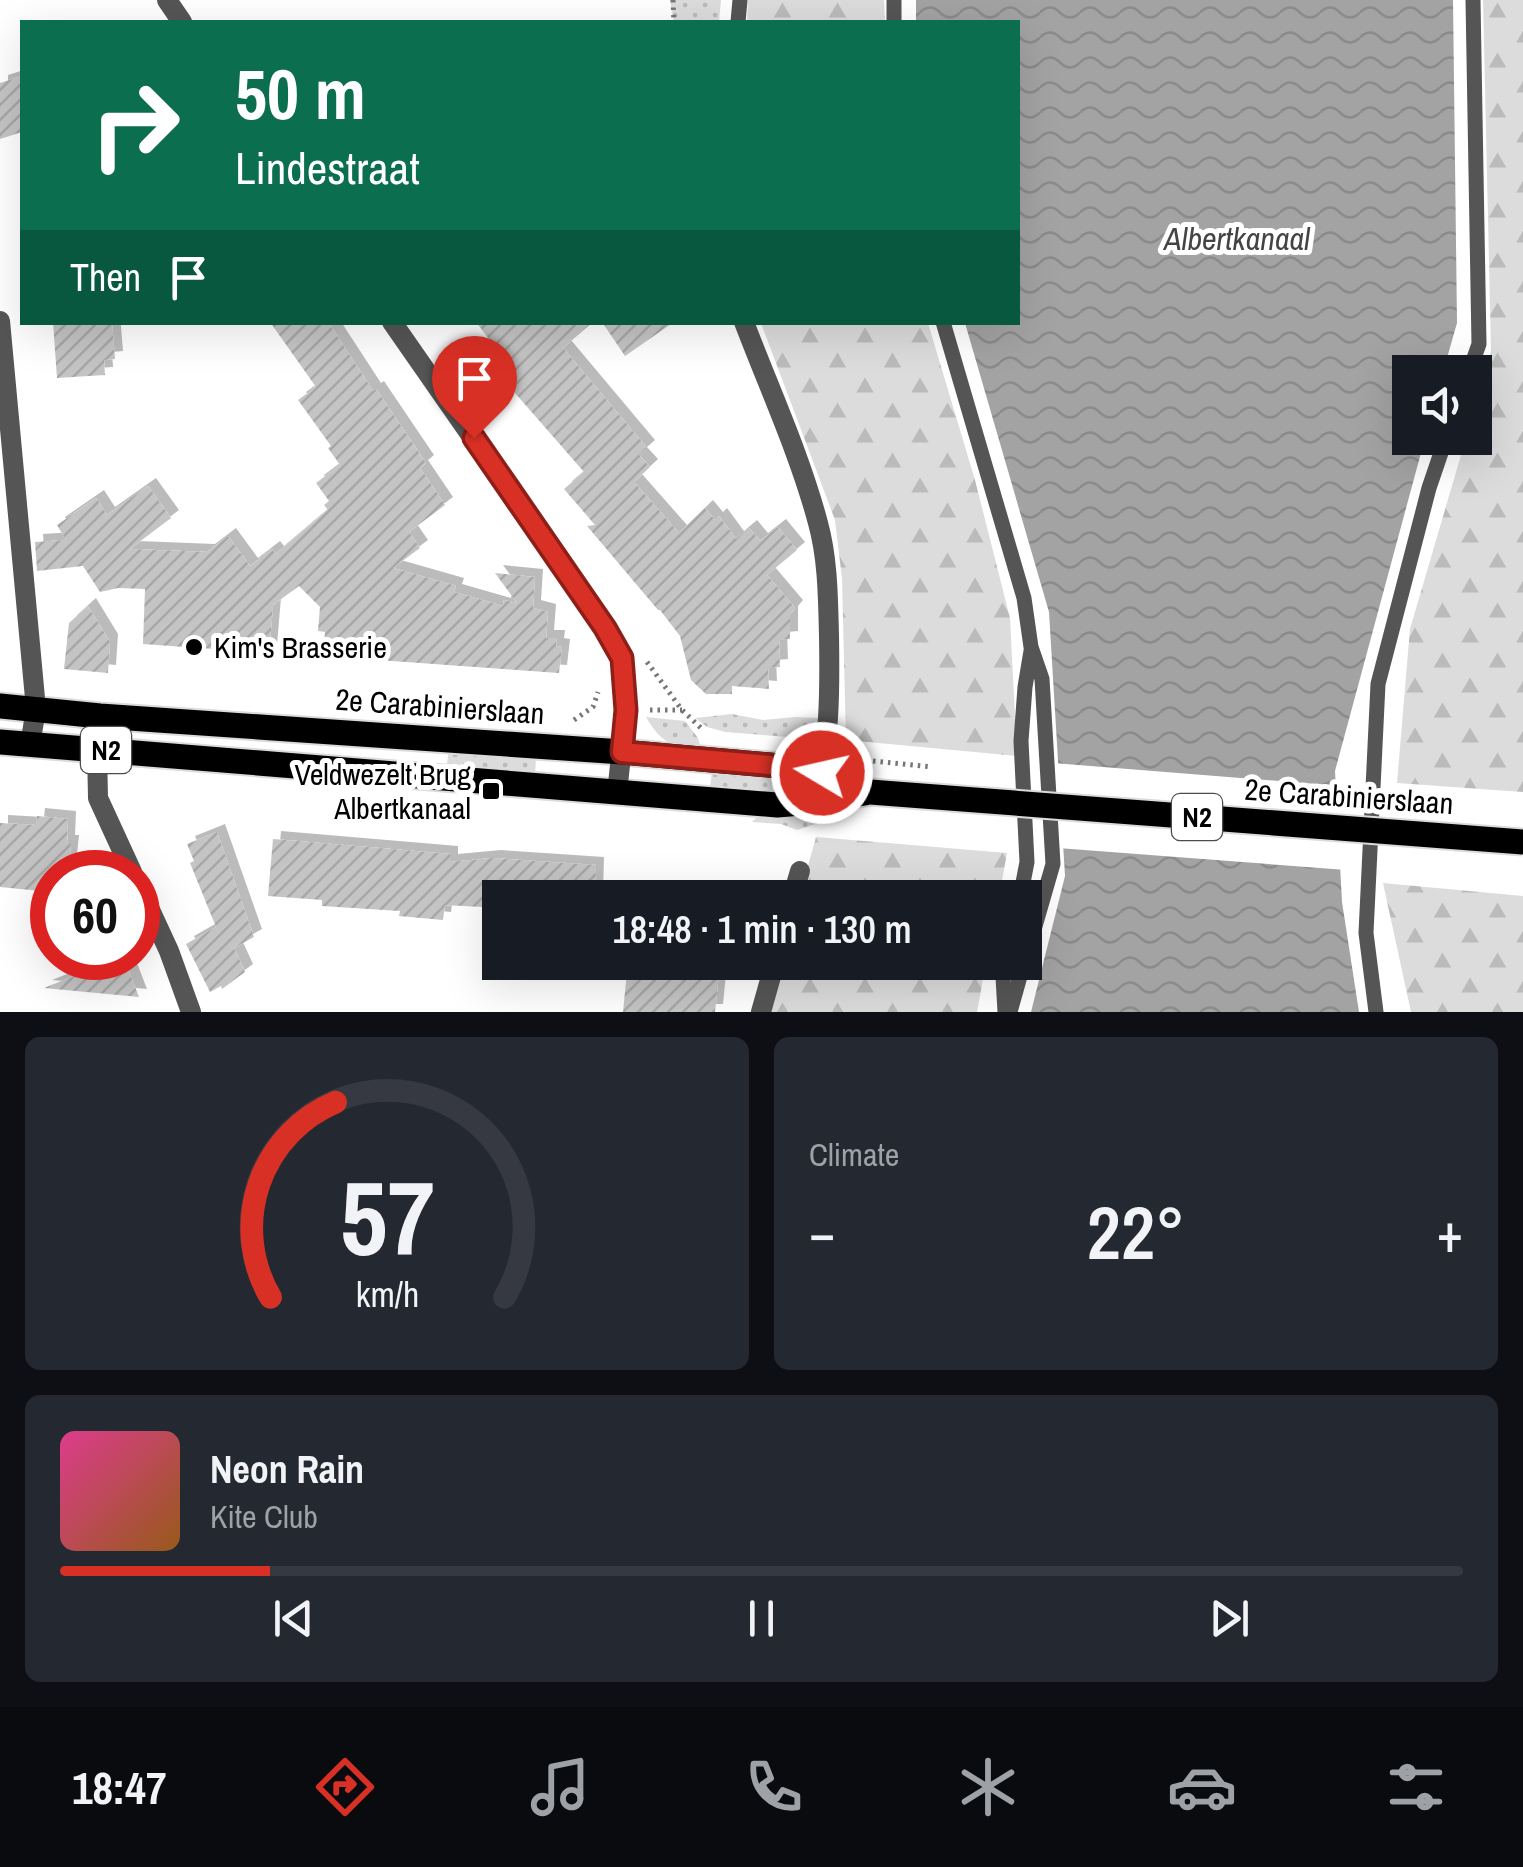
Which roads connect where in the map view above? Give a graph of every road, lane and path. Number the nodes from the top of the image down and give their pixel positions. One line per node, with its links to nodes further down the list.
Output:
1 (1474, 0): 6 (lane)
2 (0, 321): 10 (street)
3 (394, 325): 17 (street)
4 (745, 325): 18 (street)
5 (944, 325): 8 (lane)
6 (1475, 355)
7 (1440, 455): 35 (lane)
8 (1032, 648): 26 (lane); 27 (lane)
9 (0, 706): 10 (main road, 2e Carabinierslaan / N2)
10 (36, 709): 12 (main road, 2e Carabinierslaan / N2); 15 (street)
11 (682, 710): 13 (path)
12 (100, 716): 16 (street); 17 (main road, 2e Carabinierslaan / N2)
13 (707, 734)
14 (0, 742): 15 (main road, 2e Carabinierslaan / N2)
15 (30, 745): 16 (main road, 2e Carabinierslaan / N2)
16 (97, 749): 20 (main road, 2e Carabinierslaan / N2); 23 (street)
17 (622, 752): 18 (main road, 2e Carabinierslaan / N2); 20 (street)
18 (822, 773): 19 (main road, 2e Carabinierslaan / N2); 21 (street)
19 (870, 792): 21 (main road, 2e Carabinierslaan / N2); 22 (main road, 2e Carabinierslaan / N2, bridge)
20 (617, 793): 21 (main road, 2e Carabinierslaan / N2)
21 (814, 802)
22 (1523, 842)
23 (122, 850)
24 (800, 871): 25 (street)
25 (797, 880)
26 (1024, 880)
27 (1042, 902)
28 (160, 932): 32 (street)
29 (770, 980): 33 (street)
30 (1002, 980): 34 (lane)
31 (1019, 980): 34 (lane)
32 (191, 1012)
33 (761, 1012)
34 (1007, 1012)
35 (1376, 1012)

